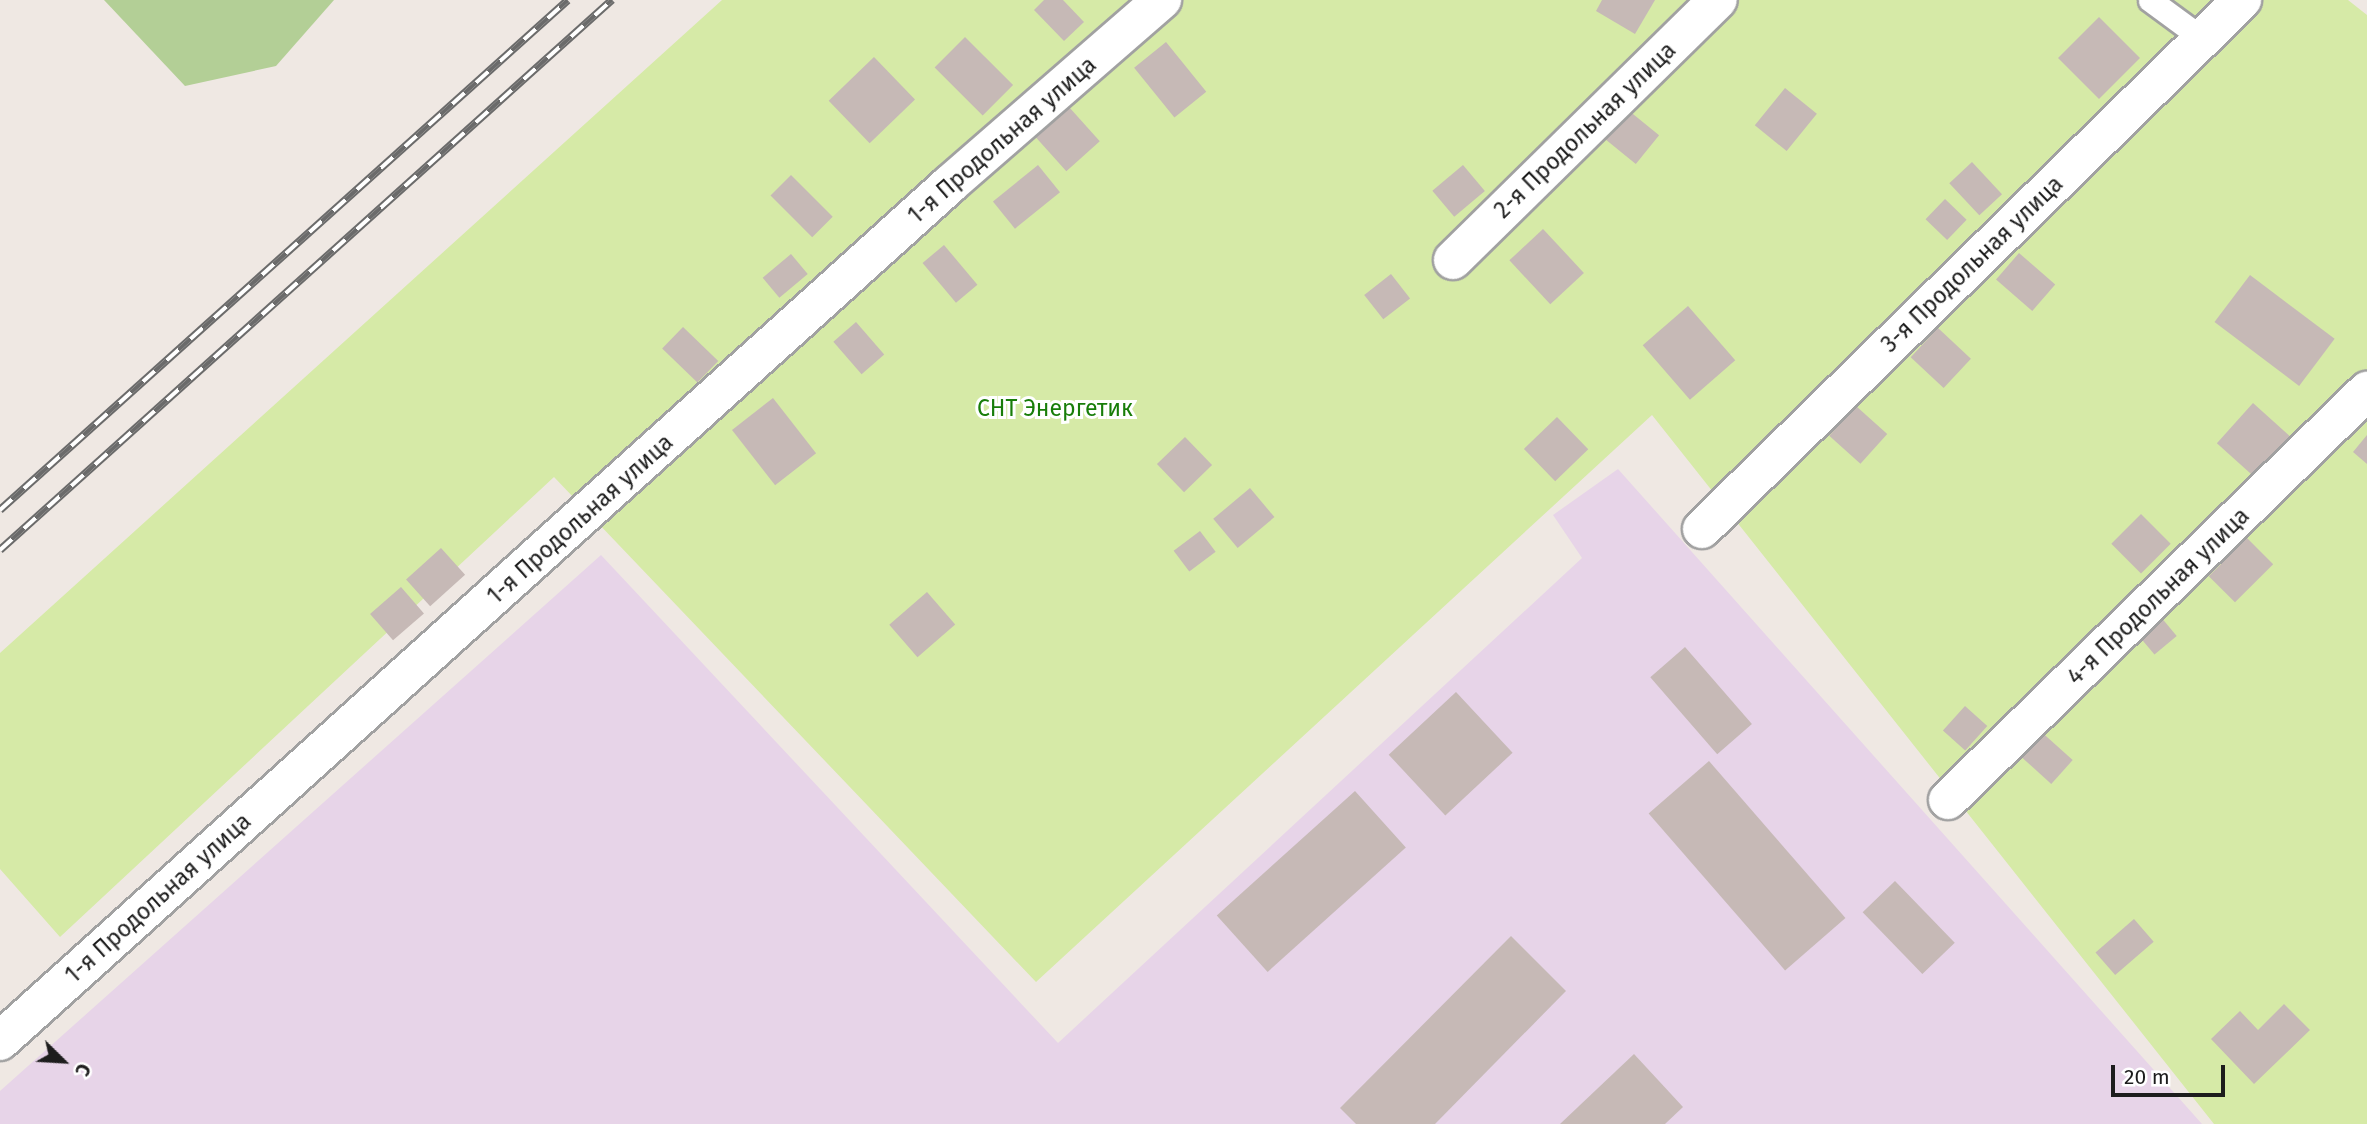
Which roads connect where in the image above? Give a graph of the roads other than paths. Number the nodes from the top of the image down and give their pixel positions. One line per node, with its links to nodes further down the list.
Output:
1 (1162, 0): 10 (street, 1-я Продольная улица)
2 (1718, 0): 6 (street, 2-я Продольная улица)
3 (2150, 0): 5 (lane)
4 (2242, 0): 5 (street, 3-я Продольная улица)
5 (2203, 39): 8 (street, 3-я Продольная улица)
6 (1452, 260)
7 (2367, 391): 9 (street, 4-я Продольная улица)
8 (1702, 529)
9 (1948, 800)
10 (0, 1041)

